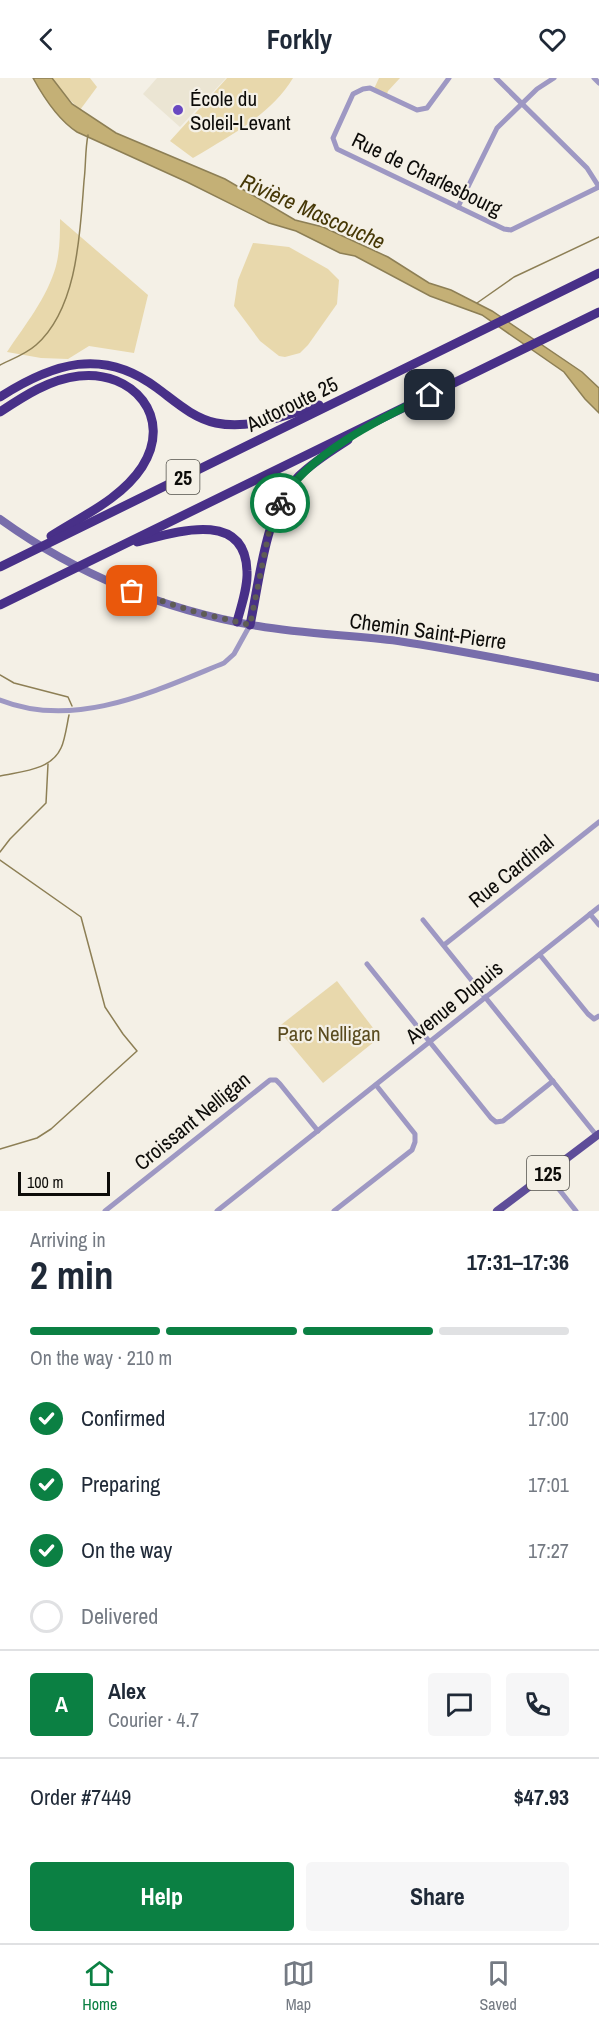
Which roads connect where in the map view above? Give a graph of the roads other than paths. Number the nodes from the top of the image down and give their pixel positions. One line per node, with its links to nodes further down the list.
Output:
1 (449, 78): 8 (street, Rue de Charlesbourg)
2 (496, 78): 6 (street)
3 (554, 78): 6 (street)
4 (594, 78): 5 (street)
5 (599, 83)
6 (522, 103): 7 (street); 8 (street)
7 (599, 187): 8 (street, Rue de Charlesbourg)
8 (458, 207)
9 (599, 273): 11 (highway, Autoroute 25 / 25)
10 (599, 312): 14 (highway, 25)
11 (347, 396): 12 (highway); 17 (highway, Autoroute 25 / 25)
12 (0, 397)
13 (0, 412): 17 (highway)
14 (379, 420): 16 (highway, 25); 21 (highway)
15 (0, 519): 20 (street, Chemin Saint-Pierre)
16 (120, 547): 19 (highway, 25); 20 (highway)
17 (18, 558): 18 (highway, Autoroute 25 / 25)
18 (0, 567)
19 (0, 605)
20 (237, 622): 21 (street, Chemin Saint-Pierre); 22 (street)
21 (250, 625): 22 (street); 23 (street, Chemin Saint-Pierre)
22 (243, 636): 24 (street)
23 (599, 678)
24 (0, 700)
25 (599, 822): 30 (street, Rue Cardinal)
26 (599, 907): 27 (street, Avenue Dupuis)
27 (590, 914): 29 (street); 31 (street, Avenue Dupuis)
28 (423, 920): 30 (street)
29 (599, 925)
30 (444, 945): 33 (street)
31 (540, 955): 33 (street, Avenue Dupuis); 34 (street)
32 (367, 964): 35 (street)
33 (486, 998): 35 (street, Avenue Dupuis); 36 (street)
34 (599, 1016)
35 (431, 1042): 36 (street); 37 (street, Avenue Dupuis)
36 (553, 1082): 39 (street)
37 (376, 1085): 38 (street, Avenue Dupuis); 43 (street)
38 (318, 1131): 41 (street, Croissant Nelligan); 42 (street, Avenue Dupuis)
39 (598, 1135): 40 (main road, 125)
40 (547, 1174): 44 (main road, 125); 45 (street)
41 (105, 1211)
42 (217, 1211)
43 (334, 1211)
44 (497, 1211)
45 (576, 1211)

